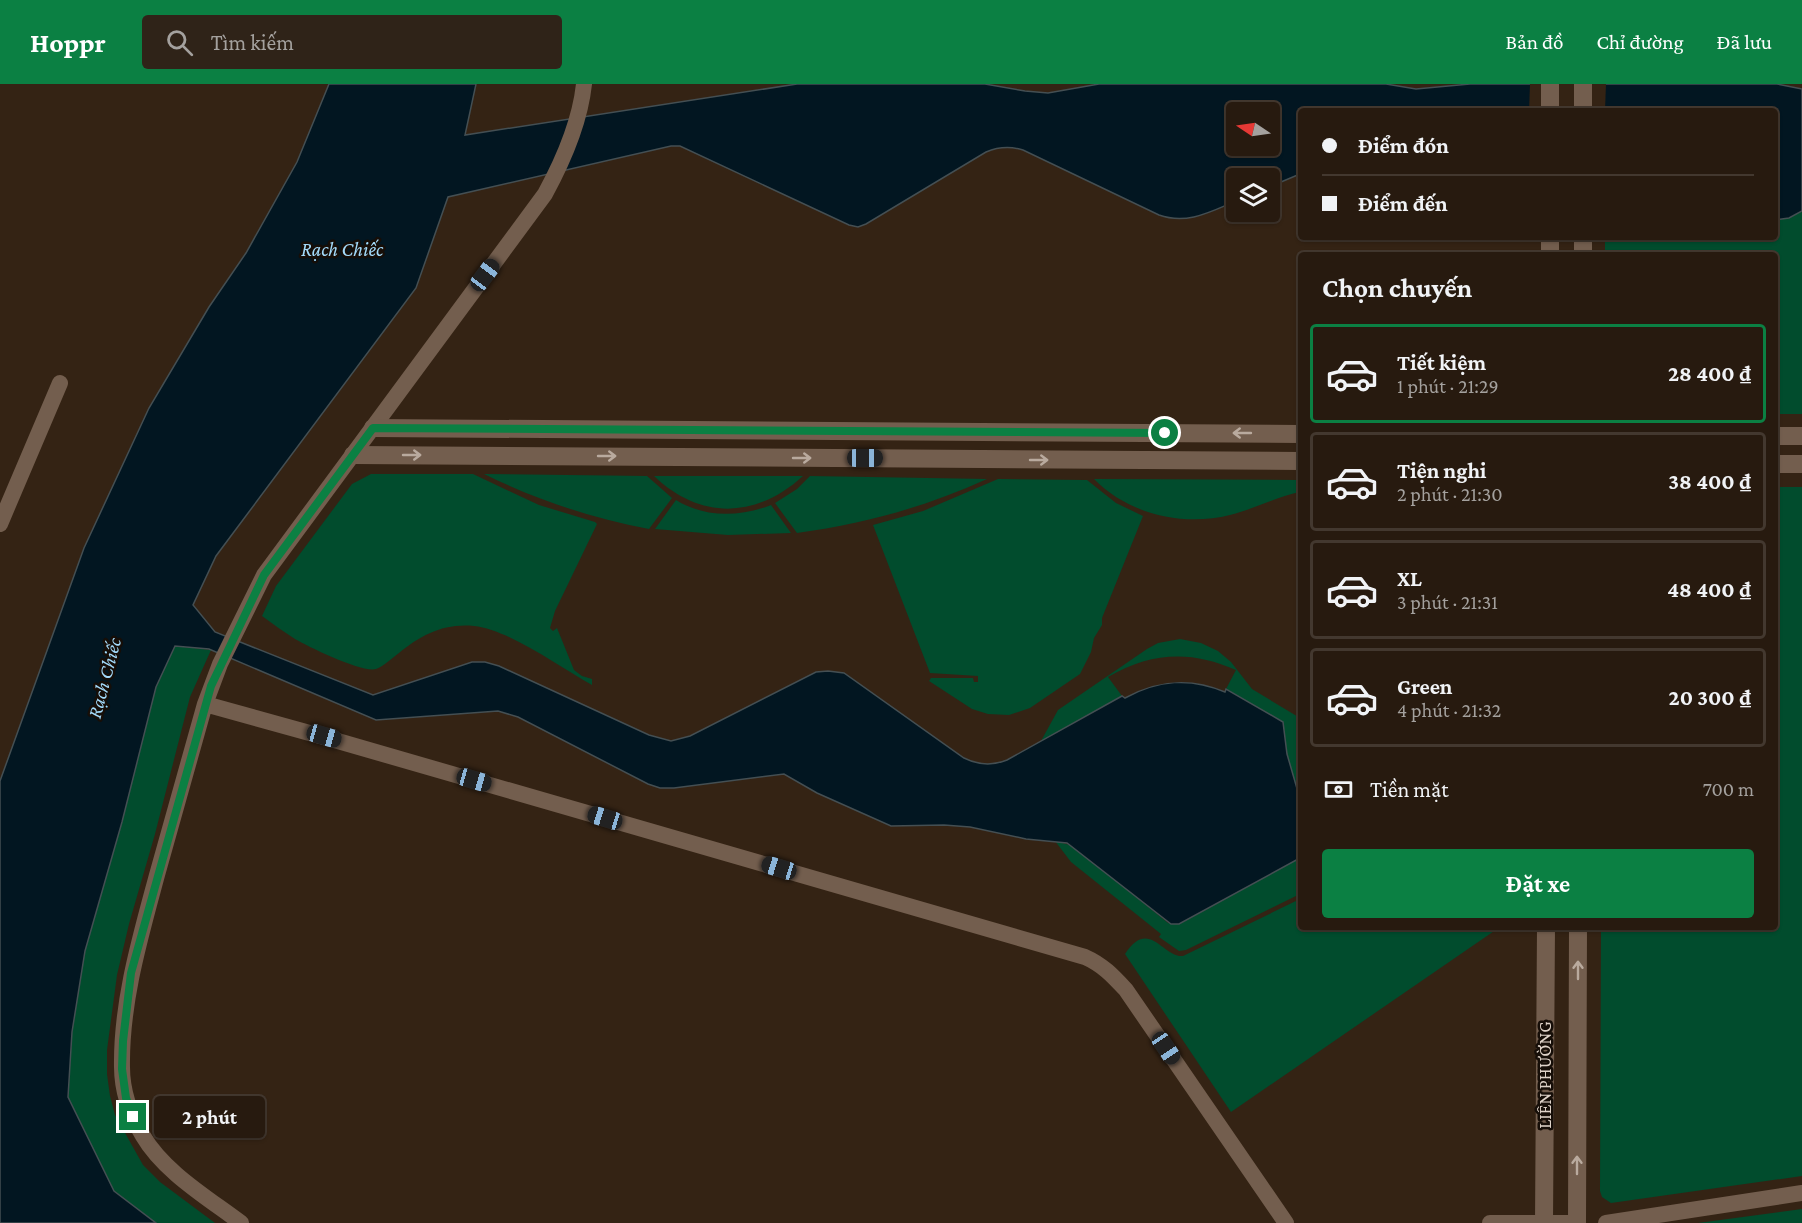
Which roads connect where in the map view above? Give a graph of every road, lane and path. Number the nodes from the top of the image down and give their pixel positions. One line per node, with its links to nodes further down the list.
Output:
1 (584, 84): 7 (street)
2 (1550, 84): 4 (street)
3 (1583, 84): 5 (street)
4 (1550, 108)
5 (1583, 108)
6 (60, 383): 19 (street)
7 (373, 428): 8 (street); 13 (street)
8 (654, 430): 9 (street); 14 (street)
9 (1007, 432): 10 (street, one-way to 9); 15 (street)
10 (1298, 434)
11 (1778, 436): 12 (street)
12 (1802, 436)
13 (354, 455): 14 (street, one-way to 14); 20 (street)
14 (653, 457): 15 (street, one-way to 15)
15 (1006, 459): 16 (street, one-way to 16)
16 (1298, 461)
17 (1778, 464): 18 (street)
18 (1802, 464)
19 (0, 525)
20 (205, 704): 26 (street); 27 (street)
21 (1545, 930): 23 (street, LIÊN PHƯỜNG)
22 (1578, 930): 24 (street, LIÊN PHƯỜNG, one-way to 22)
23 (1545, 1080): 24 (street); 29 (street, LIÊN PHƯỜNG)
24 (1578, 1080): 30 (street, LIÊN PHƯỜNG, one-way to 24)
25 (1802, 1193): 31 (street)
26 (241, 1223)
27 (1286, 1223)
28 (1490, 1223): 29 (street)
29 (1544, 1223): 30 (street)
30 (1577, 1223)
31 (1606, 1223)

